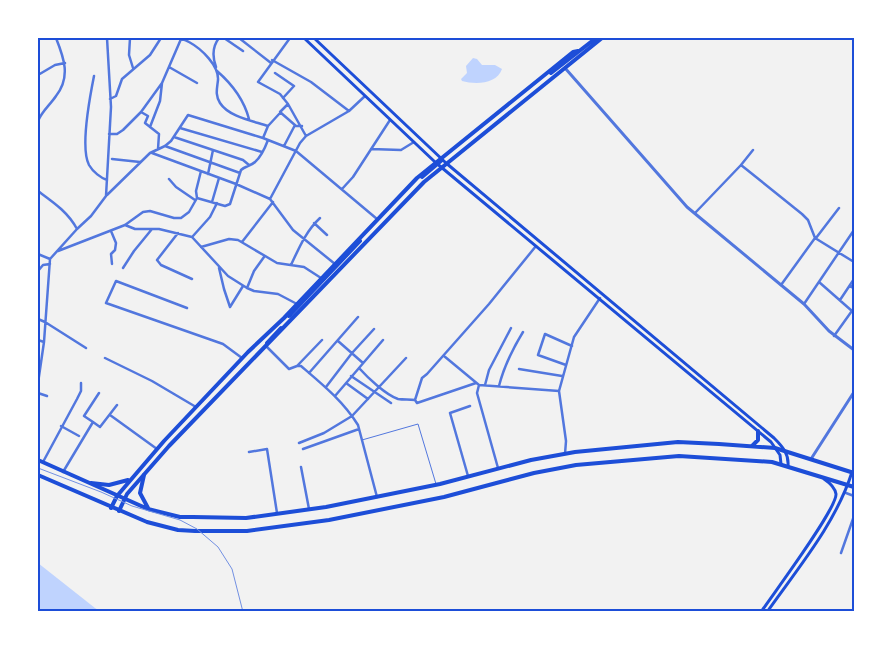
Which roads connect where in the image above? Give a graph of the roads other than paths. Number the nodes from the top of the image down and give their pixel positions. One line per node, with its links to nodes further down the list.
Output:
1 (56, 38): 17 (street)
2 (107, 38): 29 (street)
3 (130, 38): 19 (street)
4 (161, 38): 19 (street)
5 (180, 38): 18 (street); 21 (street)
6 (219, 38): 21 (street)
7 (224, 38): 14 (street)
8 (239, 38): 16 (street)
9 (290, 38): 16 (street)
10 (304, 38): 27 (main road)
11 (314, 38): 57 (main road)
12 (596, 38): 15 (main road)
13 (602, 38): 15 (main road)
14 (243, 51)
15 (580, 53): 20 (main road); 57 (main road); 107 (main road)
16 (272, 62): 28 (street); 33 (street)
17 (65, 64): 23 (street); 36 (street)
18 (170, 67): 25 (street); 26 (street)
19 (133, 68): 29 (street)
20 (565, 68): 62 (main road); 84 (street)
21 (216, 70): 34 (street); 34 (street)
22 (275, 73): 28 (street)
23 (38, 75)
24 (94, 76): 72 (street)
25 (162, 83): 31 (street); 40 (street)
26 (197, 83)
27 (365, 96): 33 (street); 35 (main road)
28 (283, 98): 30 (street)
29 (110, 99): 42 (street)
30 (288, 104): 32 (street); 39 (street)
31 (141, 112): 40 (street); 42 (street)
32 (280, 112): 37 (street); 38 (street)
33 (349, 112): 43 (street)
34 (249, 119): 38 (street)
35 (390, 120): 47 (main road); 51 (street)
36 (38, 121)
37 (295, 125): 39 (street); 49 (street)
38 (268, 126): 45 (street)
39 (302, 126): 43 (street)
40 (150, 127): 50 (street)
41 (180, 128): 44 (street); 45 (street); 55 (street)
42 (109, 134): 72 (street)
43 (306, 136): 54 (street)
44 (174, 137): 48 (street); 52 (street)
45 (263, 138): 46 (street)
46 (268, 140): 49 (street); 55 (street)
47 (414, 142): 51 (street); 61 (main road)
48 (165, 146): 50 (street); 60 (street)
49 (284, 146): 54 (street)
50 (158, 149): 56 (street)
51 (371, 149): 75 (street)
52 (213, 150): 60 (street); 63 (street)
53 (753, 150): 64 (street)
54 (296, 151): 75 (street); 79 (street)
55 (262, 152): 63 (street)
56 (150, 153): 59 (street); 66 (street)
57 (440, 158): 61 (main road); 62 (main road)
58 (112, 159): 59 (street)
59 (142, 162): 77 (street)
60 (210, 162): 67 (street); 68 (street)
61 (435, 162): 65 (main road); 69 (main road)
62 (446, 163): 65 (main road); 194 (main road)
63 (249, 165): 67 (street)
64 (741, 165): 84 (street); 96 (street)
65 (441, 167): 73 (main road); 99 (main road)
66 (200, 171): 68 (street); 78 (street)
67 (240, 173): 74 (street)
68 (208, 174): 70 (street)
69 (420, 175): 73 (main road); 86 (main road)
70 (219, 178): 74 (street); 80 (street)
71 (169, 179): 78 (street)
72 (107, 180): 77 (street)
73 (426, 180): 143 (main road)
74 (236, 184): 79 (street); 82 (street)
75 (342, 189): 86 (street)
76 (38, 191): 89 (street)
77 (106, 196): 89 (street)
78 (196, 199): 80 (street); 88 (street)
79 (270, 200): 81 (street)
80 (212, 202): 82 (street)
81 (273, 202): 97 (street); 98 (street)
82 (217, 204): 95 (street)
83 (839, 208): 96 (street)
84 (695, 214): 119 (street)
85 (320, 218): 87 (street)
86 (377, 219): 110 (main road)
87 (314, 223): 94 (street); 97 (street)
88 (125, 225): 90 (street); 92 (street)
89 (77, 229): 101 (street)
90 (152, 229): 93 (street); 113 (street)
91 (854, 230): 102 (street)
92 (111, 231): 101 (street); 109 (street)
93 (178, 233): 95 (street); 116 (street)
94 (327, 235)
95 (192, 237): 100 (street)
96 (816, 238): 102 (street); 119 (street)
97 (303, 239): 110 (street); 111 (street)
98 (242, 242): 100 (street); 104 (street)
99 (536, 246): 124 (main road); 148 (street)
100 (201, 247): 112 (street)
101 (57, 251): 105 (street)
102 (839, 252): 106 (street); 118 (street)
103 (38, 254): 105 (street)
104 (264, 257): 111 (street); 122 (street)
105 (50, 259): 108 (street)
106 (854, 262)
107 (341, 263): 138 (main road); 143 (main road)
108 (50, 264): 114 (street); 132 (street)
109 (112, 264)
110 (335, 264): 115 (main road)
111 (291, 265): 115 (street)
112 (219, 266): 121 (street); 121 (street)
113 (123, 268)
114 (38, 271)
115 (322, 278): 126 (main road)
116 (192, 279)
117 (854, 279): 120 (street)
118 (819, 282): 125 (street); 127 (street)
119 (781, 285): 127 (street)
120 (850, 285): 123 (street); 125 (street)
121 (243, 286): 122 (street)
122 (247, 288): 126 (street)
123 (854, 289)
124 (600, 298): 144 (street); 186 (main road)
125 (840, 300): 129 (street)
126 (296, 304): 138 (main road)
127 (804, 304): 136 (street)
128 (187, 308): 150 (street)
129 (853, 310): 136 (street)
130 (358, 317): 141 (street)
131 (38, 319): 132 (street)
132 (45, 322): 142 (street); 145 (street)
133 (511, 328): 164 (street)
134 (374, 329): 147 (street)
135 (523, 332): 166 (street)
136 (834, 336): 146 (street)
137 (38, 340): 142 (street)
138 (260, 340): 150 (main road)
139 (322, 340): 154 (street)
140 (383, 340): 152 (street)
141 (338, 341): 147 (street); 157 (street)
142 (44, 342): 160 (street)
143 (266, 346): 154 (street); 207 (main road)
144 (572, 346): 153 (street); 153 (street)
145 (86, 348)
146 (854, 350)
147 (352, 353): 152 (street); 167 (street)
148 (444, 356): 163 (street); 176 (street)
149 (104, 358): 180 (street)
150 (242, 358): 180 (main road)
151 (406, 358): 165 (street)
152 (363, 363): 155 (street)
153 (566, 365): 159 (street)
154 (297, 366): 157 (street)
155 (359, 368): 158 (street); 165 (street)
156 (519, 369): 159 (street)
157 (309, 374): 167 (street)
158 (351, 376): 162 (street); 172 (street)
159 (563, 377): 168 (street)
160 (38, 383)
161 (81, 383): 184 (street)
162 (346, 383): 174 (street); 175 (street)
163 (477, 384): 164 (street); 176 (street); 203 (street)
164 (485, 385): 166 (street)
165 (379, 386): 172 (street); 176 (street)
166 (499, 386): 168 (street)
167 (326, 388): 174 (street)
168 (559, 391): 196 (street)
169 (854, 392): 197 (street)
170 (38, 393): 173 (street)
171 (99, 393): 183 (street)
172 (374, 393): 175 (street); 177 (street)
173 (47, 396)
174 (335, 396): 182 (street)
175 (368, 399): 182 (street)
176 (415, 400)
177 (391, 403)
178 (117, 405): 181 (street)
179 (470, 406): 208 (street)
180 (196, 407): 191 (main road)
181 (110, 415): 183 (street); 191 (street)
182 (352, 416): 185 (street); 189 (street)
183 (93, 422): 204 (street)
184 (61, 426): 187 (street); 199 (street)
185 (359, 429): 188 (street); 192 (street)
186 (758, 431): 190 (main road); 193 (main road)
187 (79, 436)
188 (362, 440): 212 (lane); 218 (street)
189 (299, 443)
190 (752, 446): 193 (main road); 196 (main road)
191 (157, 449): 210 (main road)
192 (303, 449)
193 (777, 449): 194 (main road); 200 (main road)
194 (785, 451): 197 (main road); 201 (main road)
195 (250, 452): 224 (street)
196 (565, 454): 203 (main road)
197 (812, 459): 205 (main road)
198 (38, 460): 199 (main road)
199 (43, 462): 204 (main road)
200 (781, 464): 201 (main road); 223 (main road)
201 (788, 466): 209 (main road)
202 (301, 467): 222 (street)
203 (498, 468): 208 (main road)
204 (64, 472): 211 (main road)
205 (853, 473): 213 (main road)
206 (38, 475): 220 (main road)
207 (144, 475): 219 (main road); 221 (main road)
208 (468, 476): 212 (main road)
209 (819, 476): 213 (main road); 227 (main road)
210 (131, 478): 211 (main road); 216 (main road)
211 (89, 483): 216 (main road)
212 (436, 485): 218 (main road)
213 (848, 485): 214 (main road); 215 (main road)
214 (854, 487)
215 (846, 493): 217 (street); 228 (main road)
216 (117, 496): 219 (main road); 220 (main road)
217 (854, 496)
218 (377, 497): 222 (main road)
219 (124, 499): 221 (main road); 223 (main road)
220 (112, 508): 223 (main road)
221 (148, 509): 224 (main road)
222 (309, 509): 224 (main road)
223 (119, 512)
224 (277, 513)
225 (854, 516): 226 (street)
226 (841, 553)
227 (761, 612)
228 (767, 612)

